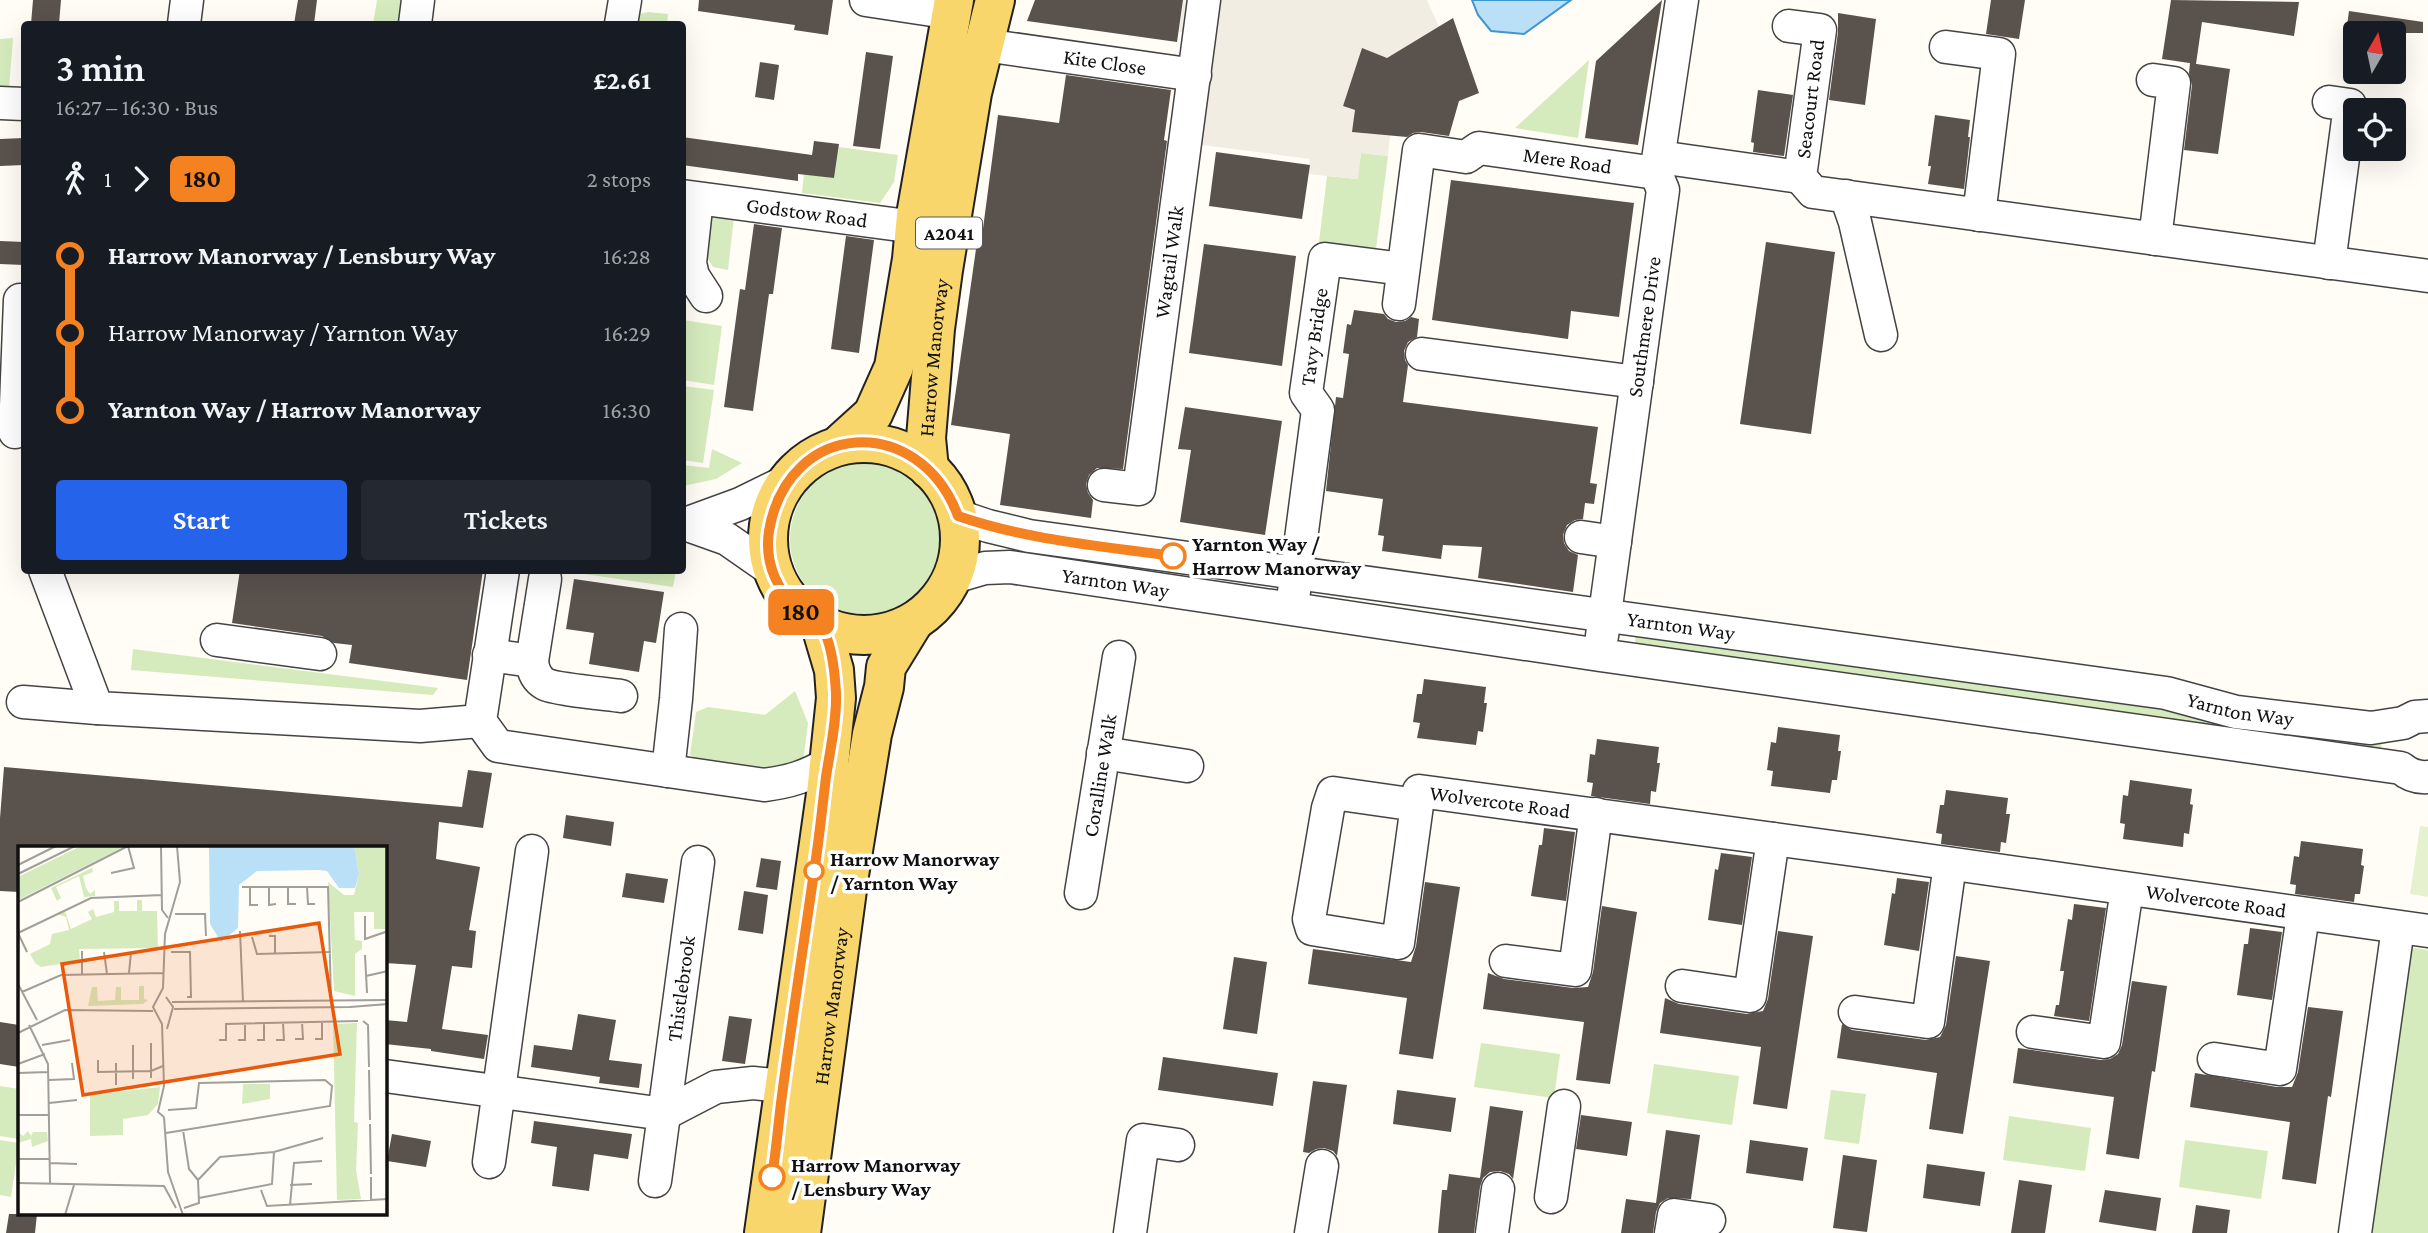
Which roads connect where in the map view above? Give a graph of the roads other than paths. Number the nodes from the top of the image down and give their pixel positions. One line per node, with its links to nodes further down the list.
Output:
1 (187, 0): 9 (street)
2 (418, 0): 10 (street)
3 (625, 0): 11 (street)
4 (866, 0): 8 (street)
5 (995, 0): 14 (main road, Harrow Manorway / A2041)
6 (1205, 0): 15 (street, Wagtail Walk)
7 (1682, 0): 20 (street, Southmere Drive)
8 (953, 6): 25 (main road, Harrow Manorway / A2041)
9 (184, 21)
10 (415, 21)
11 (622, 21)
12 (1789, 26): 21 (street, Seacourt Road)
13 (1945, 47): 24 (street)
14 (1000, 48): 15 (street, Kite Close); 38 (main road, Harrow Manorway / A2041)
15 (1195, 75): 40 (street, Wagtail Walk)
16 (2153, 80): 26 (street)
17 (2329, 102): 27 (street)
18 (0, 103): 19 (street)
19 (21, 104)
20 (1657, 165): 21 (street, Mere Road); 28 (street, Mere Road); 35 (street, Southmere Drive)
21 (1800, 177): 22 (street, Seacourt Road)
22 (1846, 196): 24 (street, Seacourt Road); 33 (street)
23 (690, 197): 25 (street, Godstow Road); 30 (street, Godstow Road)
24 (1979, 215): 26 (street, Seacourt Road)
25 (915, 227): 37 (main road, Harrow Manorway / A2041)
26 (2155, 239): 27 (street, Seacourt Road)
27 (2329, 263): 29 (street, Seacourt Road)
28 (1403, 269): 32 (street); 47 (street, Tavy Bridge)
29 (2428, 276)
30 (706, 296)
31 (21, 300): 36 (street)
32 (1399, 303)
33 (1881, 335)
34 (1422, 354): 35 (street)
35 (1637, 382): 45 (street, Southmere Drive)
36 (13, 432)
37 (841, 443): 38 (main road); 39 (main road, A2041)
38 (929, 468): 41 (main road)
39 (787, 481): 42 (street); 46 (main road, A2041)
40 (1104, 485)
41 (958, 516): 47 (street, Yarnton Way); 50 (main road)
42 (686, 523)
43 (686, 523): 46 (street)
44 (1581, 537): 45 (street)
45 (1615, 542): 53 (street, Southmere Drive)
46 (770, 569): 55 (main road)
47 (1297, 573): 52 (street); 53 (street, Yarnton Way)
48 (47, 574): 65 (street)
49 (502, 574): 59 (street)
50 (954, 577): 52 (street, Yarnton Way); 54 (main road)
51 (545, 579): 62 (street)
52 (1292, 609): 60 (street, Yarnton Way)
53 (1605, 617): 60 (street, Southmere Drive); 66 (street, Yarnton Way)
54 (913, 622): 55 (main road); 101 (main road, Harrow Manorway)
55 (821, 626): 69 (main road, Harrow Manorway)
56 (681, 629): 71 (street)
57 (217, 640): 58 (street)
58 (320, 654)
59 (489, 655): 62 (street); 67 (street)
60 (1600, 655): 72 (street, Yarnton Way)
61 (1119, 657): 68 (street, Coralline Walk)
62 (532, 662): 63 (street)
63 (621, 696)
64 (23, 702): 65 (street)
65 (97, 708): 67 (street)
66 (2415, 719): 72 (street, Yarnton Way)
67 (480, 721): 71 (street)
68 (1103, 753): 70 (street); 80 (street, Coralline Walk)
69 (829, 763): 71 (street); 89 (main road, Harrow Manorway)
70 (1187, 766)
71 (668, 771)
72 (2414, 772)
73 (1417, 805): 73 (street, Wolvercote Road); 74 (street, Wolvercote Road)
74 (1596, 814): 75 (street, Wolvercote Road); 83 (street, Wolvercote Road)
75 (1773, 839): 78 (street, Wolvercote Road); 84 (street)
76 (532, 850): 90 (street)
77 (698, 862): 92 (street, Thistlebrook)
78 (1950, 864): 79 (street, Wolvercote Road); 85 (street)
79 (2127, 889): 81 (street, Wolvercote Road); 86 (street, Wolvercote Road)
80 (1081, 893)
81 (2303, 915): 82 (street, Wolvercote Road); 87 (street, Wolvercote Road)
82 (2413, 930): 106 (street)
83 (1506, 961)
84 (1682, 986)
85 (1855, 1012)
86 (2033, 1032)
87 (2214, 1059)
88 (387, 1076): 90 (street)
89 (783, 1087): 92 (street); 100 (main road, Harrow Manorway)
90 (498, 1093): 92 (street); 94 (street)
91 (1564, 1106): 98 (street)
92 (664, 1114): 96 (street, Thistlebrook)
93 (1178, 1145): 102 (street)
94 (488, 1162)
95 (1322, 1166): 103 (street)
96 (655, 1181)
97 (1498, 1189): 104 (street)
98 (1551, 1197)
99 (1709, 1220): 105 (street)
100 (764, 1233)
101 (802, 1233)
102 (1130, 1233)
103 (1311, 1233)
104 (1492, 1233)
105 (1671, 1233)
106 (2355, 1233)

